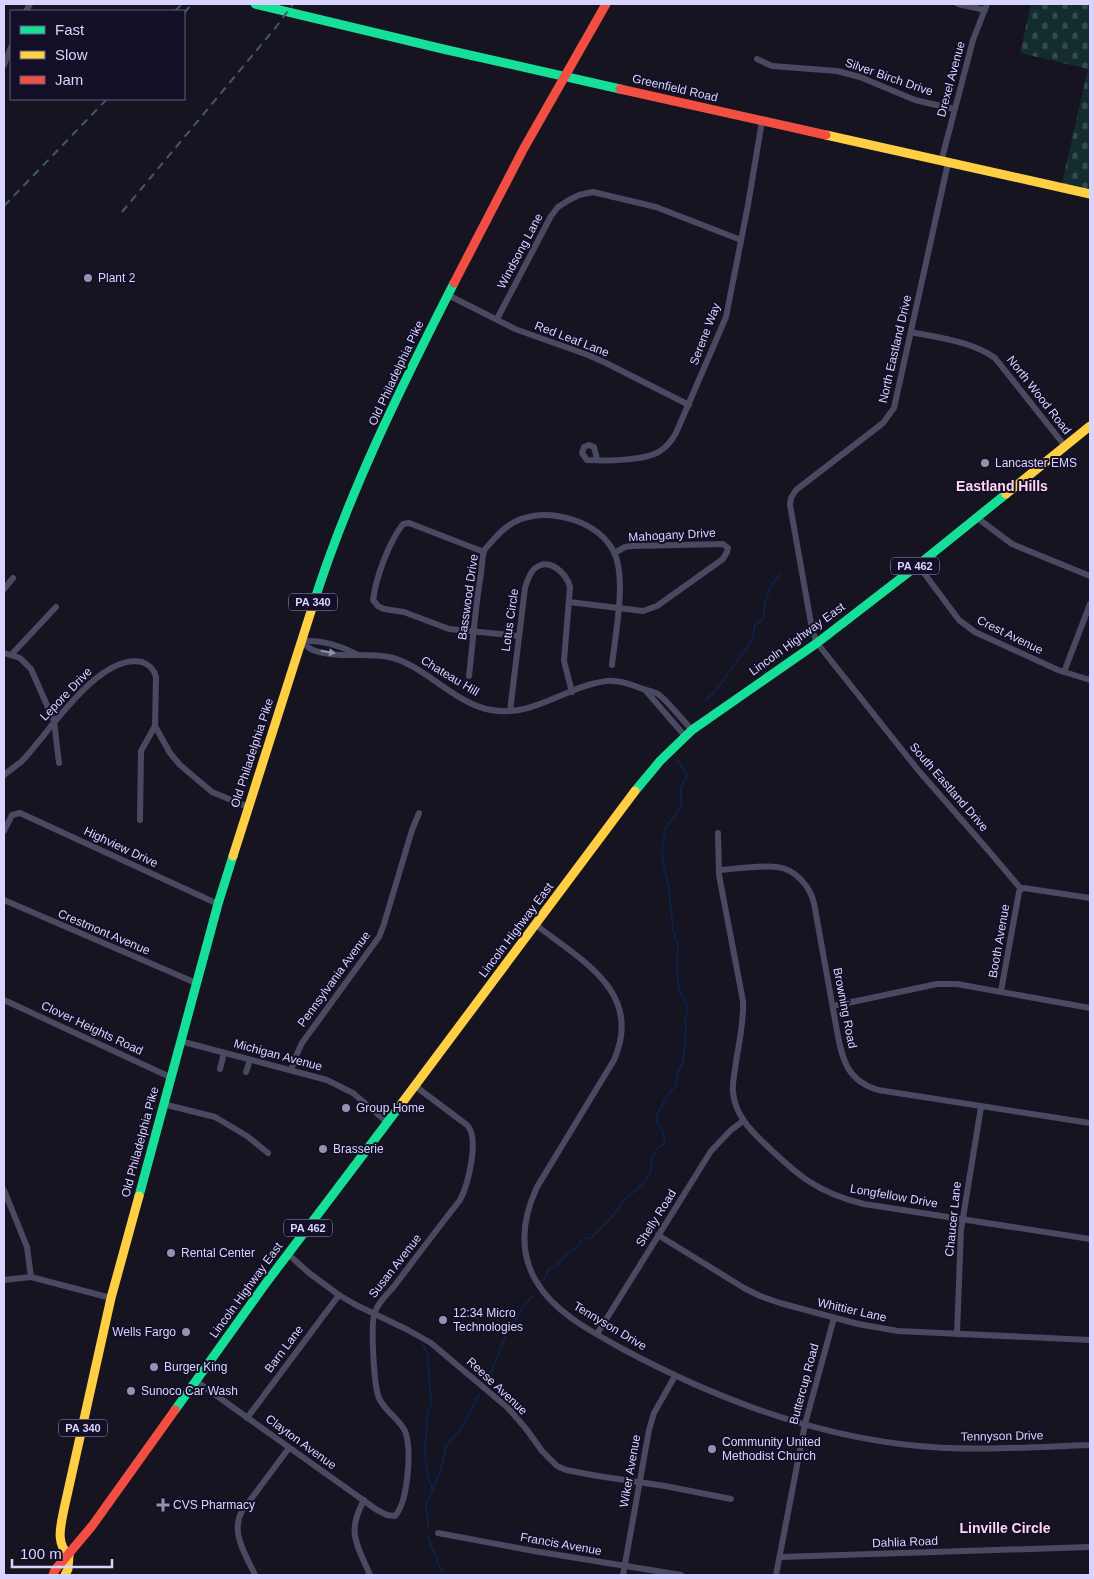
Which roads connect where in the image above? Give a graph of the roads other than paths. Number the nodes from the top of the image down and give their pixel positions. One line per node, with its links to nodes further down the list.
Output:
1 (255, 4): 8 (main road, Greenfield Road)
2 (606, 4): 8 (main road, Old Philadelphia Pike / PA 340)
3 (958, 4): 4 (street)
4 (986, 7): 9 (street, Drexel Avenue)
5 (10, 50): 7 (street)
6 (757, 59): 9 (street, Silver Birch Drive)
7 (4, 65)
8 (564, 76): 10 (main road, Greenfield Road); 14 (main road, Old Philadelphia Pike / PA 340)
9 (954, 110): 11 (street, Drexel Avenue)
10 (762, 121): 11 (main road, Greenfield Road); 13 (street, Serene Way)
11 (944, 162): 12 (main road, Greenfield Road); 16 (street, North Eastland Drive)
12 (1090, 194)
13 (741, 240): 15 (street, Windsong Lane); 17 (street, Serene Way)
14 (448, 295): 15 (street, Red Leaf Lane); 34 (main road, Old Philadelphia Pike / PA 340)
15 (497, 319): 17 (street, Red Leaf Lane)
16 (911, 332): 19 (street, North Wood Road); 35 (street, North Eastland Drive)
17 (689, 406): 20 (street, Serene Way)
18 (1090, 426): 19 (main road, Lincoln Highway East / PA 462)
19 (1065, 446): 21 (main road, Lincoln Highway East / PA 462)
20 (597, 459)
21 (976, 517): 24 (main road, Lincoln Highway East / PA 462); 25 (street)
22 (484, 552): 23 (street, Basswood Drive); 32 (street, Basswood Drive); 32 (street)
23 (614, 553): 31 (street); 31 (street, Mahogany Drive)
24 (918, 564): 35 (main road, Lincoln Highway East / PA 462); 39 (street, Crest Avenue)
25 (1090, 576)
26 (13, 578): 27 (street)
27 (4, 589)
28 (569, 602): 31 (street, Mahogany Drive); 33 (street, Lotus Circle); 42 (street, Lotus Circle)
29 (1090, 604): 39 (street)
30 (56, 607): 37 (street)
31 (618, 608): 38 (street)
32 (474, 631): 33 (street); 40 (street, Basswood Drive)
33 (520, 636): 43 (street, Lotus Circle)
34 (301, 641): 43 (street, Chateau Hill); 49 (main road, Old Philadelphia Pike / PA 340)
35 (817, 643): 46 (main road, Lincoln Highway East / PA 462); 55 (street, South Eastland Drive)
36 (4, 653): 37 (street)
37 (11, 655): 44 (street)
38 (612, 665)
39 (1064, 672): 41 (street, Crest Avenue)
40 (469, 676)
41 (1090, 680)
42 (572, 692): 43 (street, Chateau Hill); 46 (street, Chateau Hill)
43 (510, 711)
44 (54, 721): 45 (street, Lepore Drive); 47 (street); 48 (street, Lepore Drive)
45 (155, 726): 49 (street); 51 (street)
46 (689, 733): 59 (main road, Lincoln Highway East / PA 462)
47 (59, 763)
48 (4, 775)
49 (248, 807): 58 (main road, Old Philadelphia Pike / PA 340)
50 (419, 813): 69 (street, Pennsylvania Avenue)
51 (140, 820)
52 (4, 831): 58 (street, Highview Drive)
53 (718, 833): 54 (street, Longfellow Drive)
54 (719, 870): 63 (street, Browning Road); 75 (street, Longfellow Drive)
55 (1021, 889): 56 (street); 61 (street, Booth Avenue)
56 (1090, 898)
57 (4, 900): 60 (street, Crestmont Avenue)
58 (218, 904): 60 (main road, Old Philadelphia Pike / PA 340)
59 (536, 925): 72 (main road, Lincoln Highway East / PA 462); 90 (street, Tennyson Drive)
60 (196, 983): 65 (main road, Old Philadelphia Pike / PA 340)
61 (1001, 991): 63 (street, Booth Avenue); 64 (street)
62 (4, 1000): 71 (street, Clover Heights Road)
63 (832, 1006): 74 (street, Browning Road)
64 (1090, 1008)
65 (180, 1041): 66 (street, Michigan Avenue); 71 (main road, Old Philadelphia Pike / PA 340)
66 (224, 1053): 67 (street, Michigan Avenue); 68 (street)
67 (250, 1060): 69 (street, Michigan Avenue); 70 (street)
68 (220, 1069)
69 (291, 1070): 76 (street, Michigan Avenue)
70 (246, 1072)
71 (170, 1077): 73 (main road, Old Philadelphia Pike / PA 340)
72 (415, 1086): 76 (main road, Lincoln Highway East / PA 462); 88 (street, Susan Avenue)
73 (163, 1104): 78 (street); 87 (main road, Old Philadelphia Pike / PA 340)
74 (982, 1107): 77 (street, Browning Road); 80 (street, Chaucer Lane)
75 (743, 1121): 80 (street, Longfellow Drive); 81 (street, Shelly Road)
76 (388, 1122): 83 (main road, Lincoln Highway East / PA 462)
77 (1090, 1123)
78 (268, 1153)
79 (4, 1190): 84 (street)
80 (963, 1219): 82 (street, Longfellow Drive); 91 (street, Chaucer Lane)
81 (658, 1235): 89 (street, Whittier Lane); 90 (street, Shelly Road)
82 (1090, 1238)
83 (288, 1254): 86 (street, Reese Avenue); 94 (main road, Lincoln Highway East / PA 462)
84 (31, 1277): 85 (street); 87 (street)
85 (4, 1280)
86 (339, 1295): 88 (street, Reese Avenue); 95 (street, Barn Lane)
87 (111, 1298): 105 (main road, Old Philadelphia Pike / PA 340)
88 (374, 1313): 99 (street, Reese Avenue); 102 (street, Susan Avenue)
89 (834, 1318): 91 (street, Whittier Lane); 96 (street, Buttercup Road)
90 (597, 1334): 93 (street, Tennyson Drive)
91 (957, 1334): 92 (street, Whittier Lane)
92 (1090, 1340)
93 (675, 1376): 96 (street, Tennyson Drive); 99 (street, Wiker Avenue)
94 (196, 1381): 95 (street, Clayton Avenue); 105 (main road, Lincoln Highway East / PA 462)
95 (247, 1418): 98 (street, Clayton Avenue)
96 (805, 1424): 97 (street, Tennyson Drive); 106 (street, Buttercup Road)
97 (1090, 1445)
98 (289, 1448): 101 (street, Clayton Avenue); 110 (street)
99 (640, 1482): 100 (street, Reese Avenue); 107 (street, Wiker Avenue)
100 (731, 1499)
101 (364, 1500): 102 (street, Clayton Avenue); 111 (street)
102 (395, 1516)
103 (438, 1533): 107 (street, Francis Avenue)
104 (1090, 1547): 106 (street, Dahlia Road)
105 (69, 1555): 108 (main road, Lincoln Highway East / PA 462); 109 (main road, Lincoln Highway East / PA 462)
106 (780, 1557): 114 (street, Buttercup Road)
107 (625, 1566): 112 (street, Wiker Avenue); 113 (street, Francis Avenue)
108 (53, 1575)
109 (66, 1575)
110 (255, 1575)
111 (370, 1575)
112 (623, 1575)
113 (681, 1575)
114 (776, 1575)

